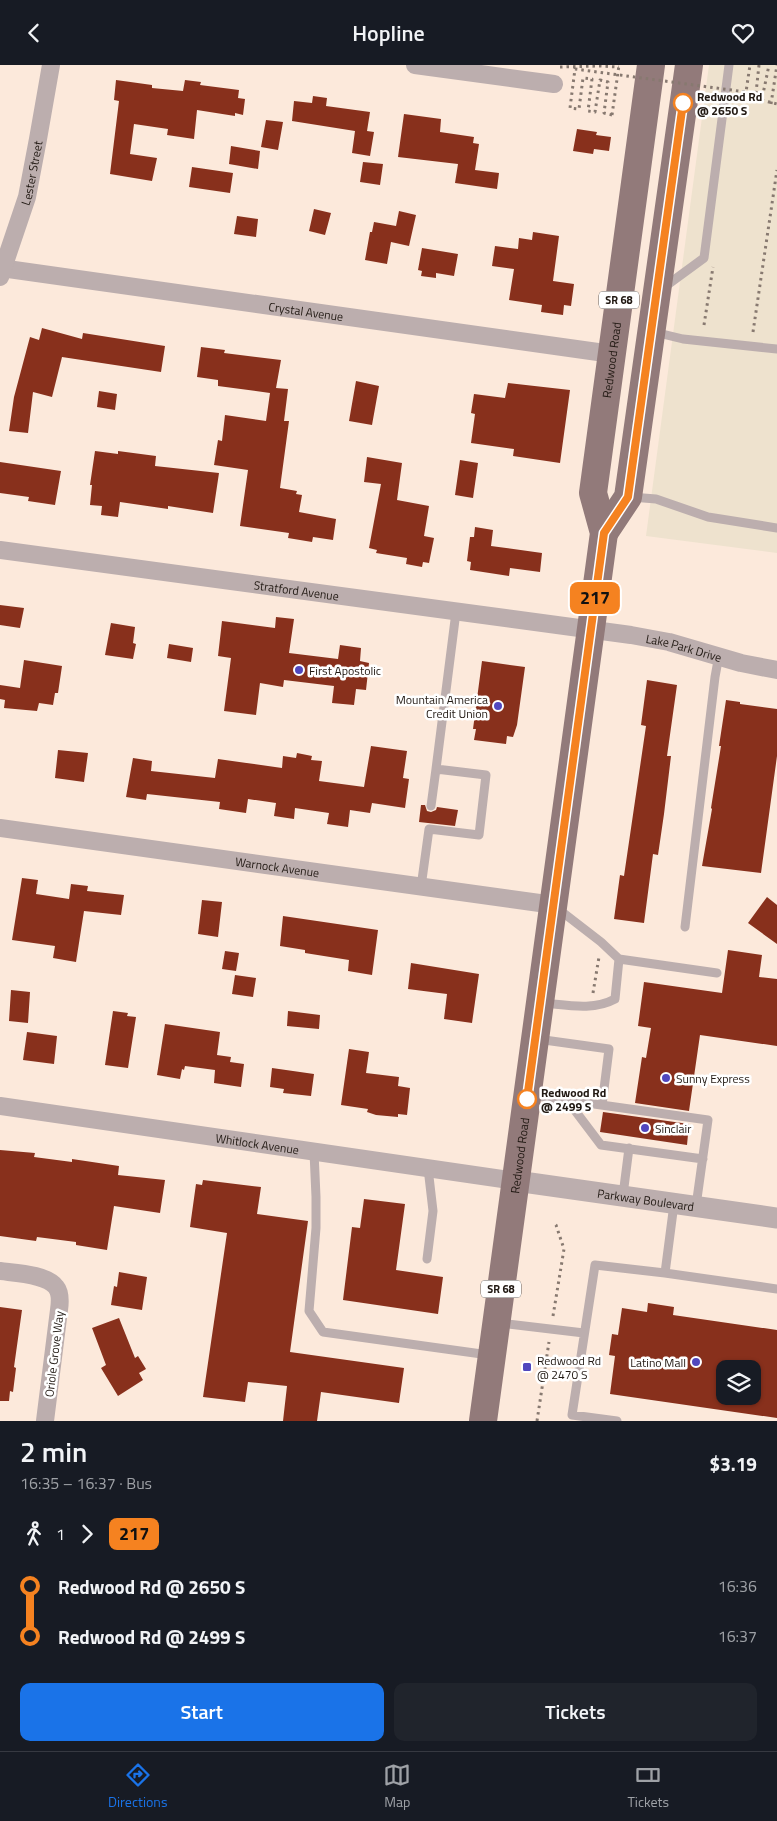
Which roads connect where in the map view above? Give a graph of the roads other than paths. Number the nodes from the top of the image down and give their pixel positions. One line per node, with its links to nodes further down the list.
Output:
1 (50, 65): 7 (street, Lester Street)
2 (415, 65): 6 (street)
3 (651, 65): 11 (main road, Redwood Road / SR 68)
4 (688, 65): 8 (main road, Redwood Road / SR 68)
5 (728, 65): 8 (lane)
6 (554, 84)
7 (1, 271): 11 (street, Crystal Avenue)
8 (657, 293): 9 (main road, Redwood Road / SR 68)
9 (652, 332): 10 (lane); 12 (main road, Redwood Road / SR 68)
10 (777, 349)
11 (612, 354): 14 (main road, Redwood Road / SR 68)
12 (628, 497): 13 (lane); 14 (main road, Redwood Road / SR 68)
13 (777, 528)
14 (604, 533): 17 (main road, Redwood Road / SR 68)
15 (0, 550): 16 (street, Stratford Avenue)
16 (456, 612): 17 (street, Stratford Avenue); 20 (lane)
17 (591, 630): 18 (street, Lake Park Drive); 24 (main road, Redwood Road / SR 68)
18 (719, 655): 19 (street, Lake Park Drive); 25 (lane)
19 (777, 670)
20 (436, 769): 21 (lane); 23 (lane)
21 (432, 806)
22 (0, 828): 23 (street, Warnock Avenue)
23 (421, 887): 24 (street, Warnock Avenue)
24 (554, 905): 26 (lane); 28 (main road, Redwood Road / SR 68)
25 (685, 927)
26 (619, 959): 27 (lane); 28 (lane)
27 (717, 973)
28 (540, 1003): 29 (main road, Redwood Road / SR 68)
29 (535, 1039): 30 (main road, Redwood Road / SR 68); 32 (lane)
30 (528, 1095): 31 (lane); 38 (main road, Redwood Road / SR 68)
31 (567, 1100): 32 (lane); 34 (lane)
32 (602, 1105): 36 (lane)
33 (0, 1106): 35 (street, Whitlock Avenue)
34 (629, 1149): 36 (lane); 39 (lane)
35 (314, 1152): 37 (street, Whitlock Avenue); 49 (lane)
36 (702, 1159): 41 (lane)
37 (428, 1168): 38 (street, Whitlock Avenue); 43 (lane)
38 (516, 1181): 39 (street, Parkway Boulevard); 47 (main road, Redwood Road / SR 68)
39 (623, 1197): 40 (street, Parkway Boulevard)
40 (674, 1204): 41 (street, Parkway Boulevard); 45 (lane)
41 (696, 1207): 42 (street, Parkway Boulevard)
42 (777, 1218)
43 (427, 1259)
44 (0, 1271): 50 (street, Oriole Grove Way)
45 (666, 1273): 46 (lane); 48 (lane)
46 (777, 1289)
47 (497, 1322): 48 (lane); 49 (main road, Redwood Road / SR 68)
48 (584, 1333): 52 (lane)
49 (492, 1355): 51 (main road, Redwood Road / SR 68)
50 (45, 1421)
51 (483, 1421)
52 (617, 1421)

